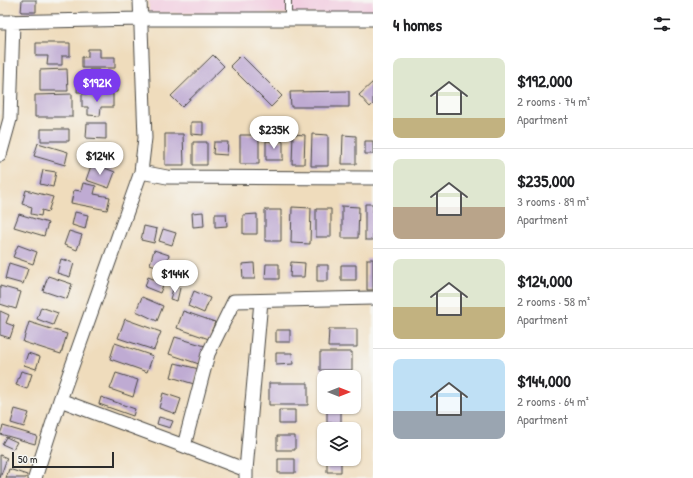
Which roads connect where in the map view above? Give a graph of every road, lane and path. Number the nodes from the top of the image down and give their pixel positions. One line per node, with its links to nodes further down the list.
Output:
1 (140, 0): 3 (street)
2 (288, 0): 4 (lane)
3 (140, 19): 4 (street); 6 (street); 8 (street)
4 (288, 19): 5 (street)
5 (373, 19)
6 (6, 21): 7 (street)
7 (0, 155)
8 (141, 172): 9 (street); 12 (street)
9 (373, 178)
10 (373, 298): 11 (street)
11 (261, 301): 13 (street); 14 (street)
12 (60, 400): 13 (street); 15 (street)
13 (184, 446): 14 (street)
14 (246, 474)
15 (35, 478)

